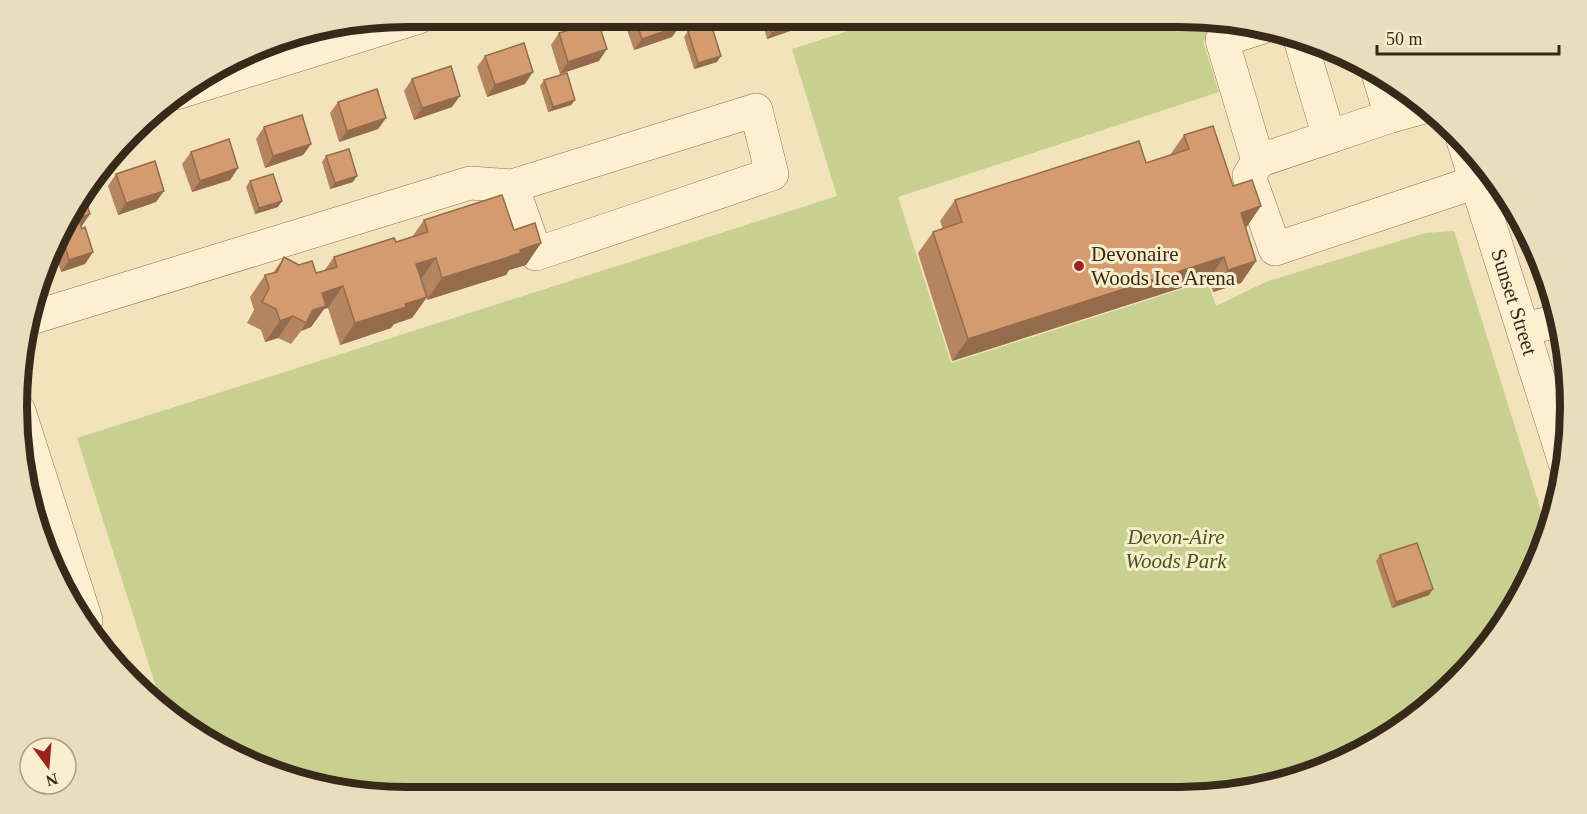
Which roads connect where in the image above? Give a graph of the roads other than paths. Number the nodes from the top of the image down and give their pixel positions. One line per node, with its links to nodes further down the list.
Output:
1 (381, 28): 4 (street)
2 (1245, 33): 10 (street)
3 (1302, 47): 8 (street)
4 (209, 83)
5 (1382, 85): 7 (street)
6 (1415, 109): 7 (street)
7 (1391, 116): 8 (street)
8 (1329, 137): 10 (street)
9 (1469, 160): 11 (street, Sunset Street)
10 (1258, 161): 11 (street)
11 (1476, 182): 15 (street, Sunset Street)
12 (512, 186): 12 (street); 13 (street)
13 (38, 316)
14 (1550, 323): 15 (street)
15 (1523, 329): 16 (street, Sunset Street)
16 (1558, 441)
17 (32, 466): 18 (street)
18 (78, 596)

